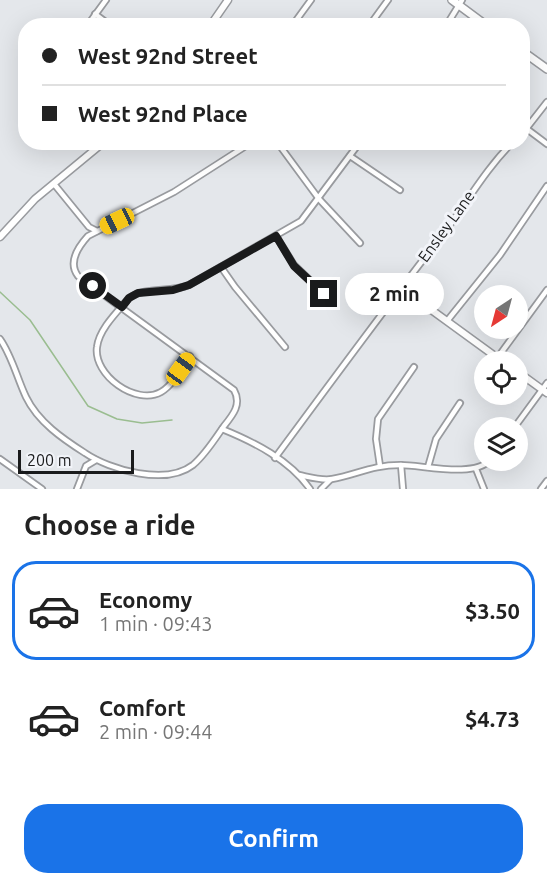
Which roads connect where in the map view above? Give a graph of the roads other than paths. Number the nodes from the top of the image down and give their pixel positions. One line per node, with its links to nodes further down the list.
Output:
1 (106, 0): 7 (street)
2 (228, 0): 10 (street)
3 (311, 0): 11 (street)
4 (388, 0): 12 (street)
5 (452, 0): 6 (main road)
6 (461, 3): 13 (street); 14 (main road)
7 (95, 14): 8 (street); 9 (street)
8 (92, 18)
9 (100, 18)
10 (216, 18)
11 (298, 18)
12 (375, 18)
13 (451, 18)
14 (478, 18)
15 (530, 57): 16 (main road)
16 (547, 69)
17 (547, 102): 18 (street)
18 (530, 125)
19 (530, 131): 20 (street)
20 (547, 144)
21 (94, 150): 27 (street)
22 (240, 150): 32 (street)
23 (283, 150): 30 (street)
24 (354, 150): 26 (street)
25 (506, 150): 38 (street, Ensley Lane)
26 (350, 156): 29 (street); 30 (street)
27 (54, 184): 31 (street); 35 (street)
28 (547, 186): 42 (street)
29 (400, 190)
30 (319, 199): 34 (street); 36 (street)
31 (89, 227): 32 (street); 33 (street)
32 (97, 231): 33 (street)
33 (88, 236): 41 (street)
34 (276, 236): 37 (street); 40 (street)
35 (0, 237)
36 (360, 243)
37 (221, 267): 41 (street); 44 (street)
38 (400, 287): 42 (street); 56 (street, Ensley Lane)
39 (547, 290): 46 (street)
40 (324, 294)
41 (122, 307): 47 (street); 47 (street)
42 (447, 321): 45 (street)
43 (0, 339): 55 (street)
44 (285, 347)
45 (489, 351)
46 (505, 351)
47 (190, 356): 54 (street)
48 (414, 367): 61 (street)
49 (528, 379): 51 (street)
50 (547, 382): 51 (street)
51 (544, 391): 53 (street)
52 (460, 403): 62 (street)
53 (523, 417)
54 (222, 429): 56 (street); 58 (street)
55 (83, 452): 58 (street); 60 (street)
56 (275, 458): 65 (street)
57 (0, 459): 68 (street)
58 (96, 460): 60 (street)
59 (401, 465): 61 (street); 62 (street); 72 (street)
60 (86, 466): 69 (street)
61 (380, 466): 66 (street)
62 (428, 467): 63 (street)
63 (474, 469)
64 (477, 471): 73 (street)
65 (299, 475): 66 (street); 70 (street)
66 (330, 480): 71 (street)
67 (547, 481): 74 (street)
68 (42, 489)
69 (77, 489)
70 (310, 489)
71 (321, 489)
72 (403, 489)
73 (484, 489)
74 (541, 489)

